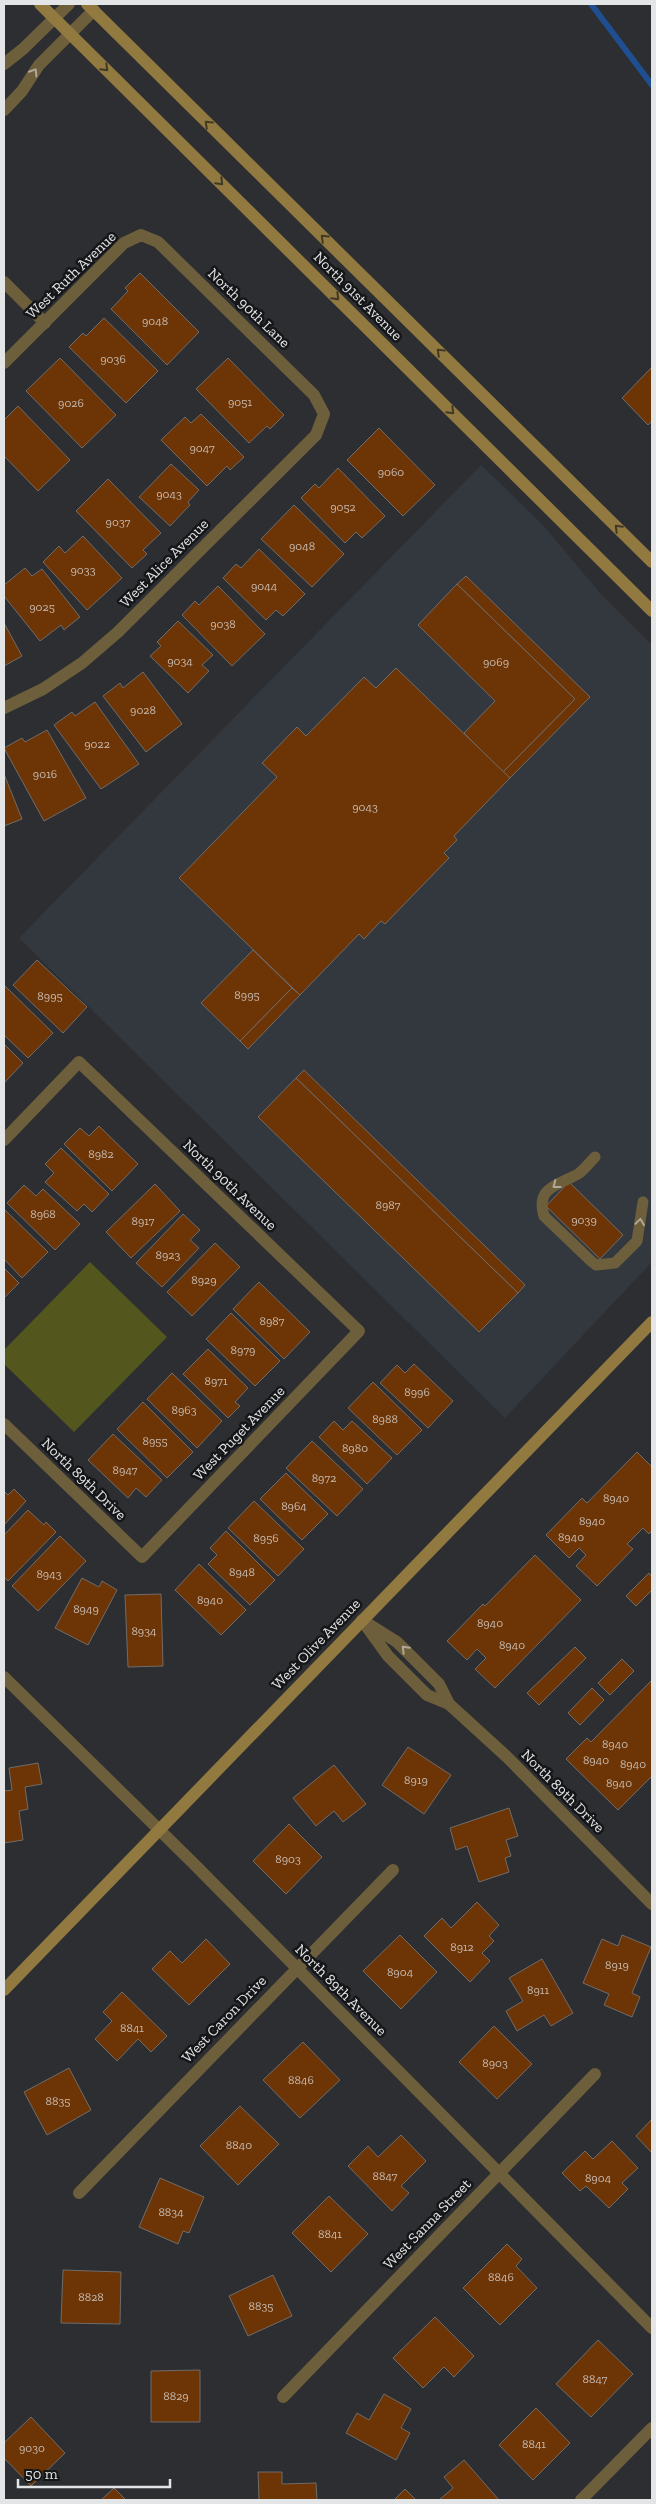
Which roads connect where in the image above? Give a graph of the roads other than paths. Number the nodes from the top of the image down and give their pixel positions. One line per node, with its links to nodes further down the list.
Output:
1 (40, 4): 4 (main road, North 91st Avenue)
2 (69, 4): 4 (street)
3 (90, 7): 5 (street); 13 (main road, North 91st Avenue, one-way to 3)
4 (55, 18): 5 (main road, North 91st Avenue); 6 (street)
5 (70, 33): 7 (street, one-way to 5); 14 (main road, North 91st Avenue, one-way to 14)
6 (4, 64)
7 (4, 110)
8 (142, 235): 10 (street, West Ruth Avenue); 12 (street, North 90th Lane)
9 (4, 282): 10 (street)
10 (44, 323): 11 (street, West Ruth Avenue)
11 (4, 363)
12 (324, 414): 15 (street, West Alice Avenue)
13 (652, 562)
14 (652, 611)
15 (4, 708)
16 (4, 1140): 20 (street, North 90th Avenue)
17 (595, 1157): 18 (lane, one-way to 18)
18 (643, 1202)
19 (652, 1322): 23 (main road, West Olive Avenue)
20 (359, 1331): 22 (street, West Puget Avenue)
21 (4, 1424): 22 (street, North 89th Drive)
22 (142, 1557)
23 (362, 1620): 25 (main road, West Olive Avenue); 27 (street, North 89th Drive)
24 (4, 1677): 25 (street, North 89th Avenue)
25 (159, 1830): 28 (street, North 89th Avenue); 29 (main road, West Olive Avenue)
26 (393, 1870): 28 (street, West Caron Drive)
27 (652, 1904)
28 (296, 1968): 31 (street, North 89th Avenue); 32 (street, West Caron Drive)
29 (4, 1990)
30 (595, 2074): 31 (street, West Sanna Street)
31 (499, 2173): 33 (street, North 89th Avenue); 34 (street, West Sanna Street)
32 (79, 2193)
33 (652, 2328)
34 (283, 2397)
35 (652, 2428): 36 (street)
36 (581, 2500)

